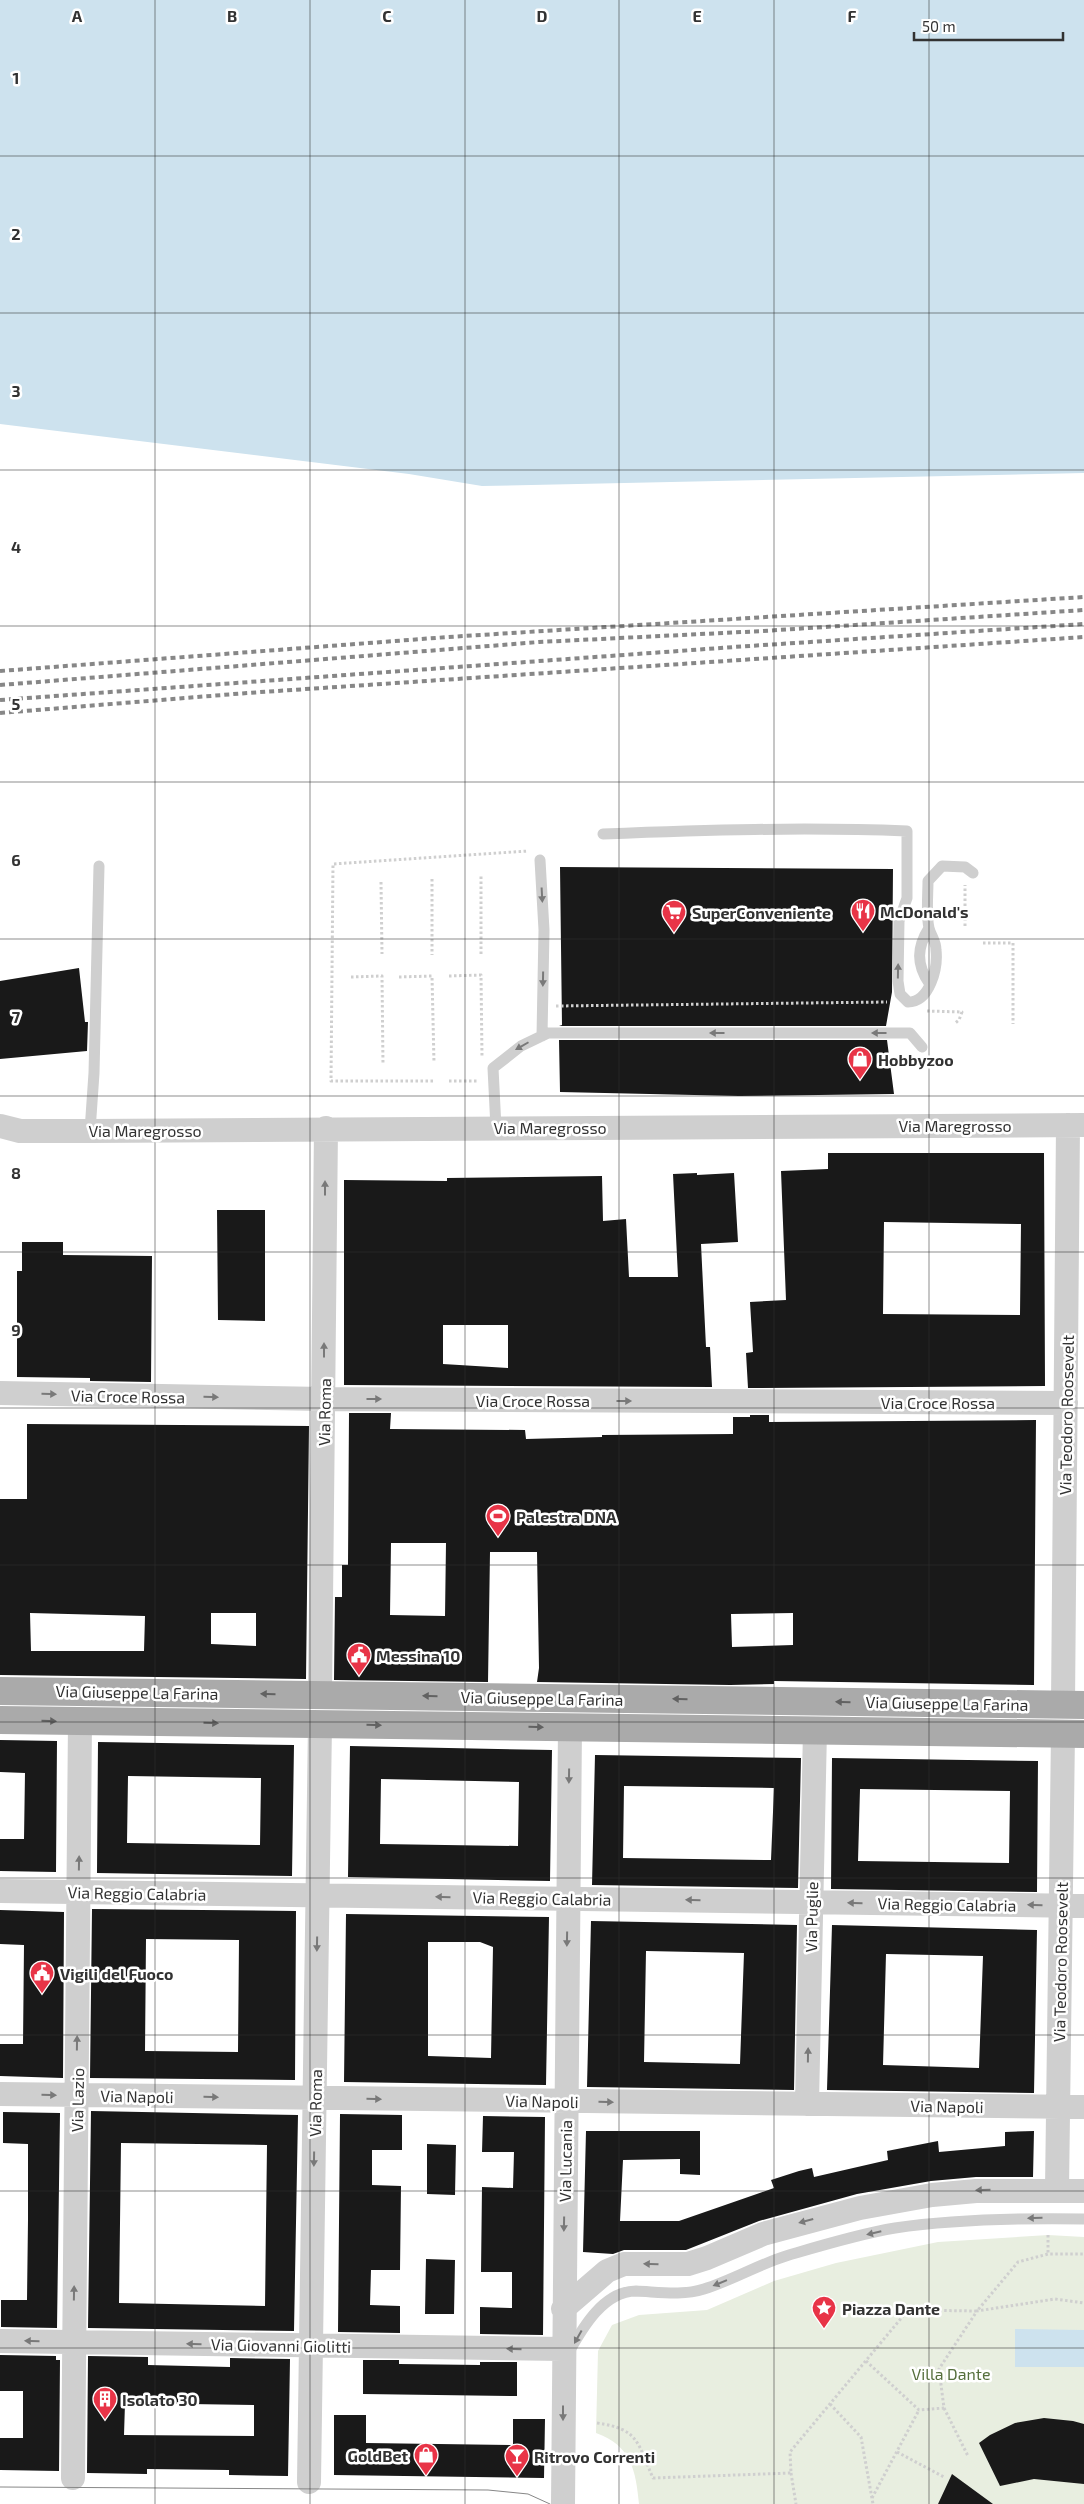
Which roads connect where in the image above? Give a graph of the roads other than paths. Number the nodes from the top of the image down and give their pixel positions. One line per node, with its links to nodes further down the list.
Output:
1 (603, 834): 6 (lane, one-way to 1)
2 (538, 855): 7 (lane, one-way to 7)
3 (99, 866): 13 (lane)
4 (969, 877): 5 (lane)
5 (929, 928): 6 (lane); 6 (lane)
6 (929, 983)
7 (542, 1036): 8 (lane, one-way to 7); 11 (lane, one-way to 11)
8 (922, 1047)
9 (1076, 1125): 11 (street, Via Maregrosso); 16 (street, Via Teodoro Roosevelt)
10 (326, 1128): 11 (street, Via Maregrosso); 13 (street, Via Maregrosso); 15 (street, Via Roma, one-way to 10)
11 (496, 1128)
12 (5, 1131): 13 (street, Via Maregrosso)
13 (90, 1131)
14 (0, 1393): 15 (street, Via Croce Rossa, one-way to 15)
15 (324, 1399): 16 (street, Via Croce Rossa, one-way to 16); 18 (street, Via Roma)
16 (1066, 1403): 19 (street, Via Teodoro Roosevelt)
17 (0, 1691): 18 (main road, Via Giuseppe La Farina, one-way to 17)
18 (320, 1695): 19 (main road, Via Giuseppe La Farina, one-way to 18)
19 (1073, 1705)
20 (0, 1720): 21 (main road, Via Giuseppe La Farina, one-way to 21)
21 (80, 1721): 22 (main road, Via Giuseppe La Farina, one-way to 22); 27 (street, Via Lazio, one-way to 21)
22 (320, 1724): 23 (main road, Via Giuseppe La Farina, one-way to 23); 28 (street, Via Roma)
23 (570, 1727): 24 (main road, Via Giuseppe La Farina); 29 (street, Via Lucania, one-way to 29)
24 (815, 1730): 25 (main road, Via Giuseppe La Farina); 30 (street, Via Puglie)
25 (1073, 1734): 31 (street, Via Teodoro Roosevelt)
26 (0, 1891): 27 (street, Via Reggio Calabria)
27 (78, 1892): 28 (street, Via Reggio Calabria); 34 (street, Via Lazio, one-way to 27)
28 (317, 1895): 29 (street, Via Reggio Calabria, one-way to 28); 35 (street, Via Roma, one-way to 35)
29 (568, 1899): 30 (street, Via Reggio Calabria, one-way to 29); 36 (street, Via Lucania, one-way to 36)
30 (812, 1902): 31 (street, Via Reggio Calabria, one-way to 30); 37 (street, Via Puglie, one-way to 30)
31 (1061, 1905): 32 (street, Via Reggio Calabria); 38 (street, Via Teodoro Roosevelt)
32 (1084, 1906)
33 (0, 2094): 34 (street, Via Napoli, one-way to 34)
34 (77, 2095): 35 (street, Via Napoli, one-way to 35); 45 (street, Via Lazio, one-way to 34)
35 (315, 2098): 36 (street, Via Napoli, one-way to 36); 46 (street, Via Roma, one-way to 46)
36 (566, 2101): 37 (street, Via Napoli, one-way to 37); 43 (street, Via Lucania, one-way to 43)
37 (807, 2104): 38 (street, Via Napoli)
38 (1058, 2107): 39 (street, Via Napoli); 40 (street, Via Teodoro Roosevelt)
39 (1084, 2107)
40 (1057, 2190): 41 (street); 43 (street, one-way to 43)
41 (1084, 2191)
42 (1084, 2219): 47 (lane, one-way to 47)
43 (563, 2309): 47 (street, Via Lucania)
44 (0, 2341): 45 (street, Via Giovanni Giolitti, one-way to 44)
45 (74, 2342): 46 (street, Via Giovanni Giolitti, one-way to 45); 48 (street, Via Lazio)
46 (311, 2345): 47 (street, Via Giovanni Giolitti, one-way to 46); 49 (street, Via Roma)
47 (563, 2357): 50 (street, Via Lucania, one-way to 50)
48 (73, 2478)
49 (309, 2482)
50 (563, 2504)

